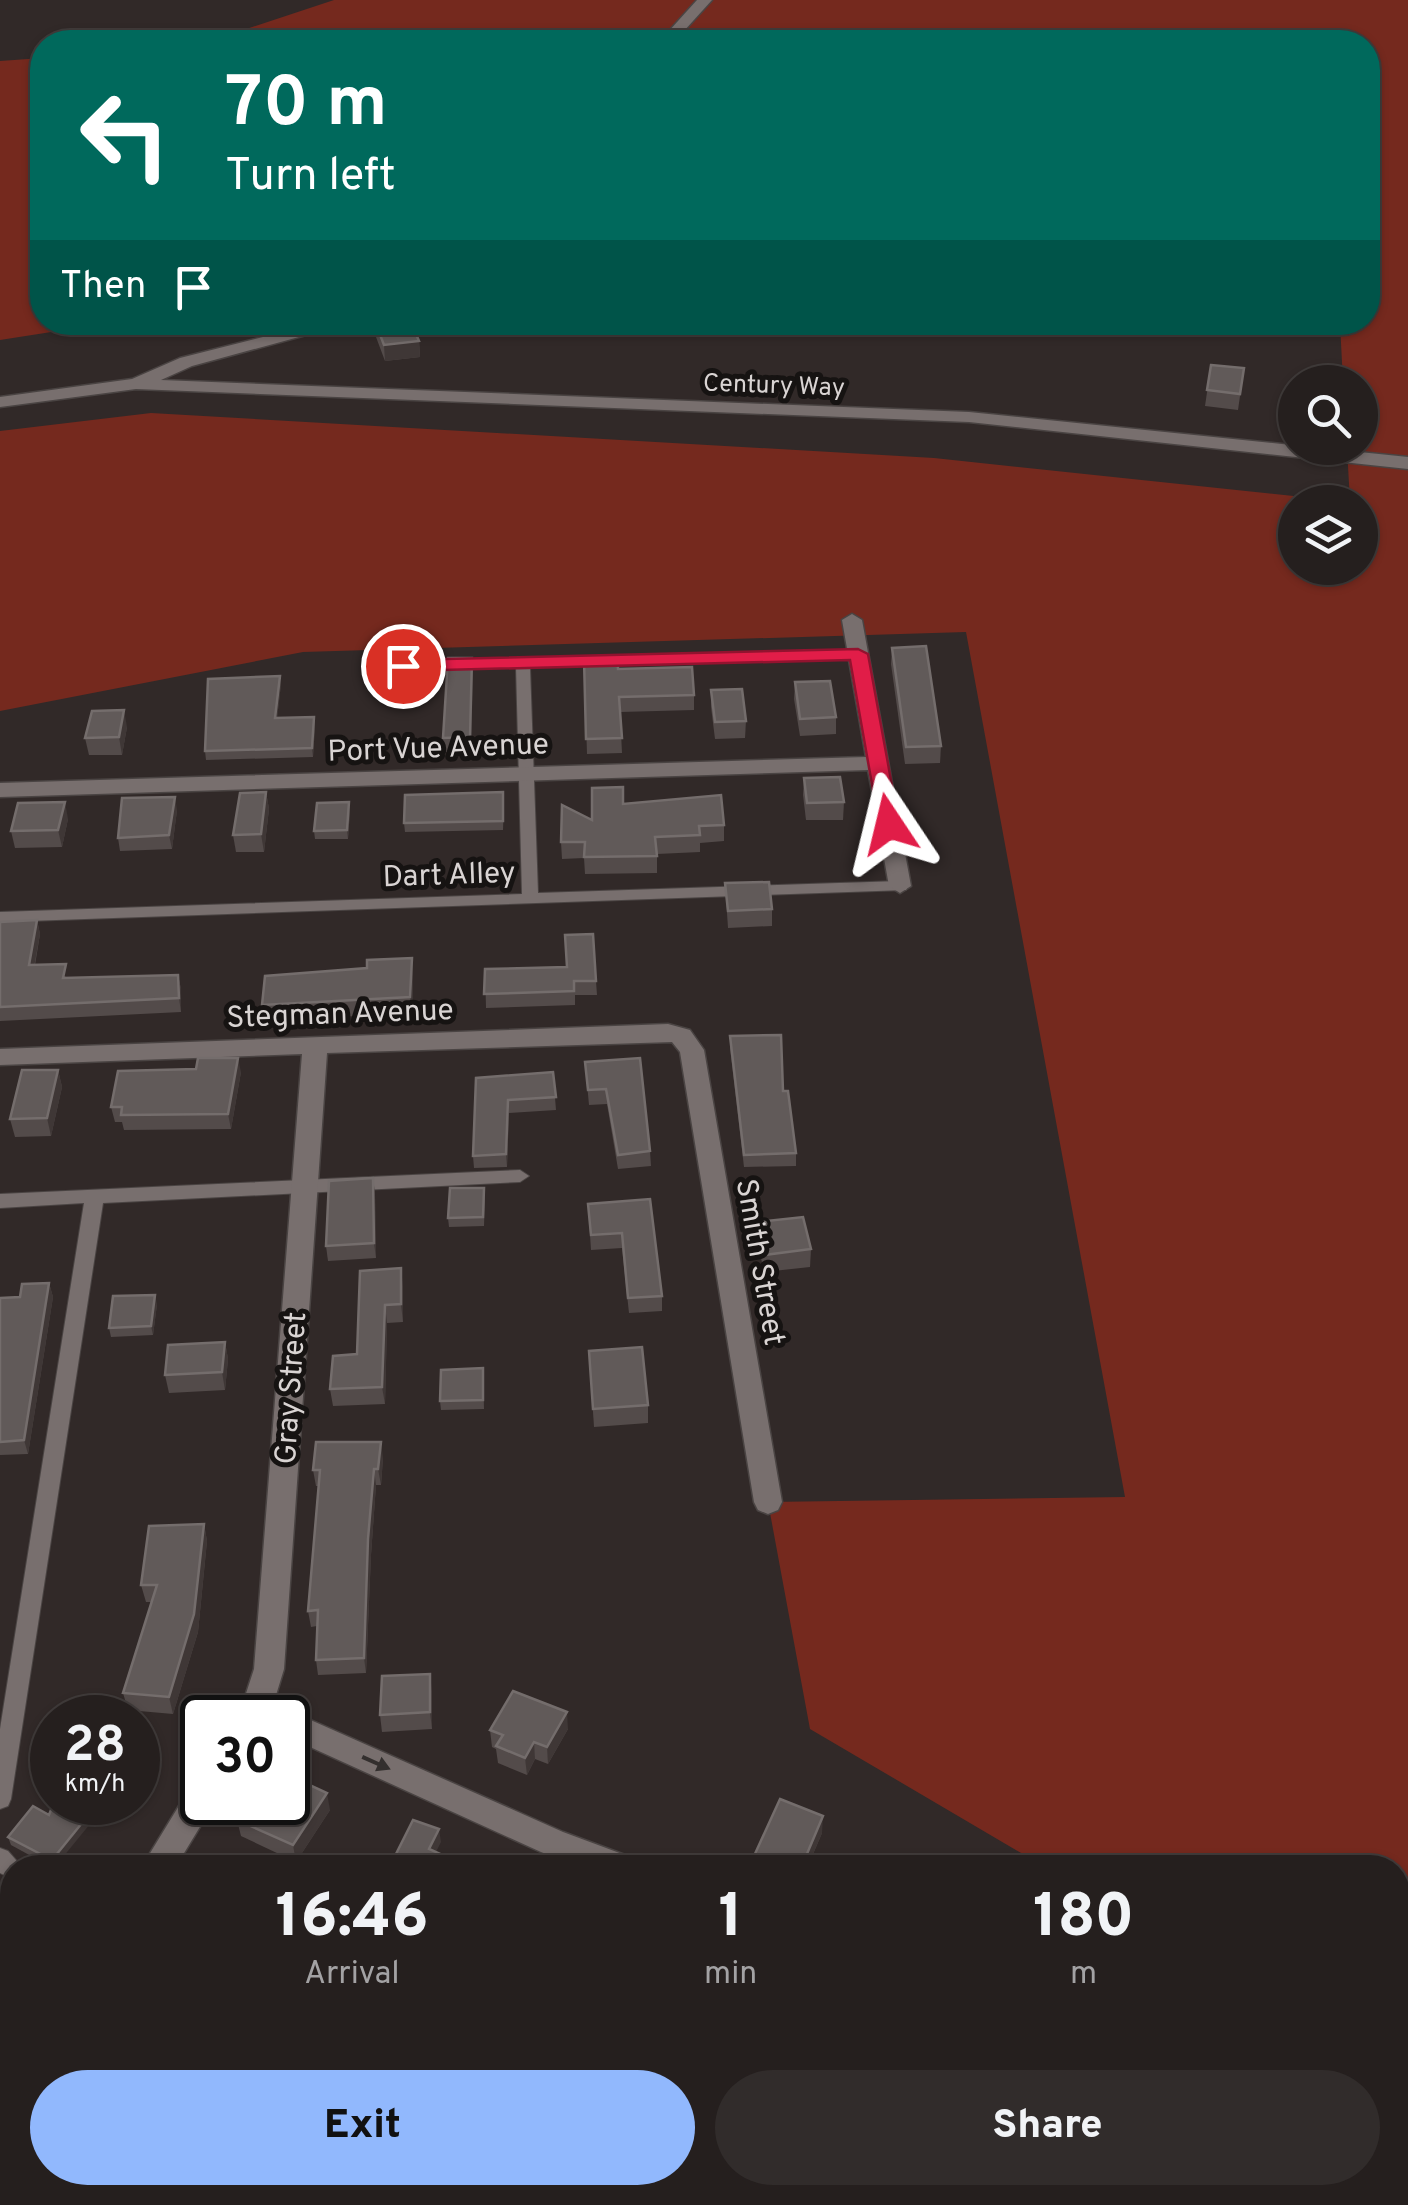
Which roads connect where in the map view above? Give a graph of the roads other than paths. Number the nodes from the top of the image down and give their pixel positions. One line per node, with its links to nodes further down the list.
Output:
1 (705, 0): 2 (street)
2 (677, 30)
3 (294, 335): 4 (street)
4 (136, 384): 5 (street); 6 (street, Century Way)
5 (0, 402)
6 (1408, 464)
7 (852, 620): 8 (street)
8 (858, 654): 9 (lane); 11 (street)
9 (523, 663): 10 (lane); 12 (lane)
10 (403, 666)
11 (878, 762): 12 (street, Port Vue Avenue); 14 (street)
12 (525, 775): 13 (street, Port Vue Avenue); 15 (lane)
13 (0, 790)
14 (900, 886): 15 (lane, Dart Alley)
15 (530, 899): 16 (lane, Dart Alley)
16 (0, 918)
17 (681, 1036): 18 (street, Stegman Avenue); 24 (street, Smith Street)
18 (315, 1047): 19 (street, Stegman Avenue); 21 (street, Gray Street)
19 (0, 1057)
20 (520, 1176): 21 (lane)
21 (304, 1187): 22 (lane); 25 (street, Gray Street)
22 (94, 1198): 23 (lane); 27 (lane)
23 (0, 1202)
24 (768, 1502)
25 (265, 1695)
26 (310, 1733): 30 (street, one-way to 30)
27 (0, 1799)
28 (184, 1825): 29 (street)
29 (165, 1855)
30 (586, 1855)

